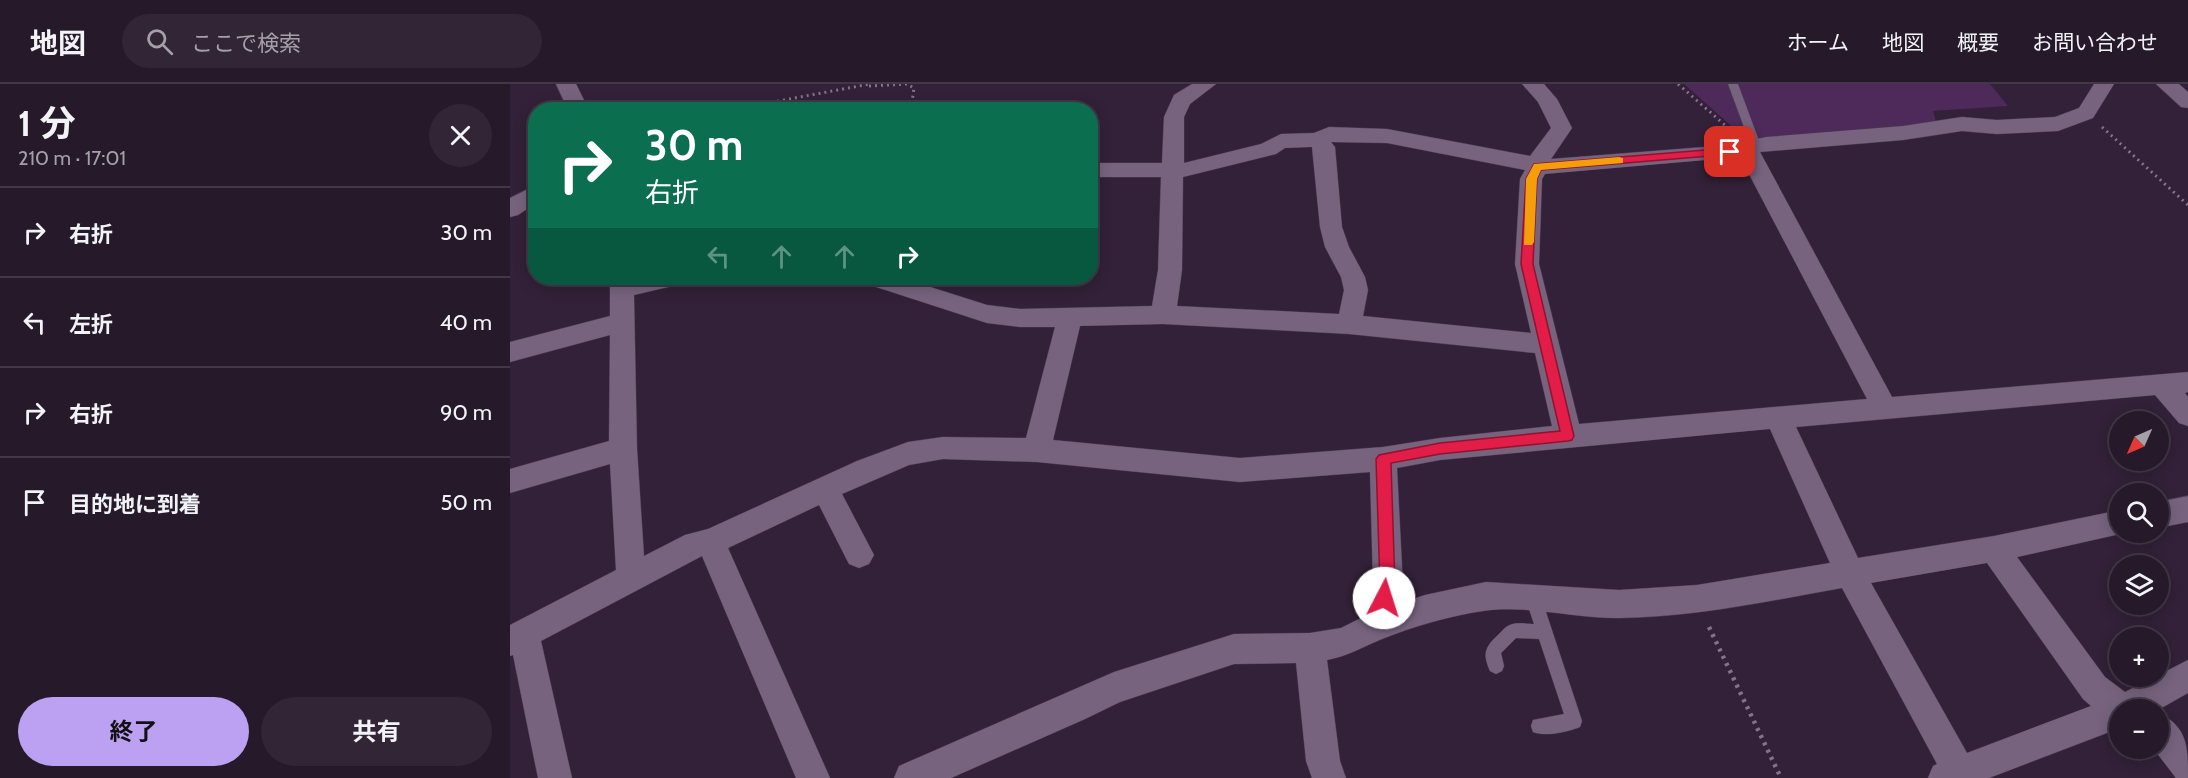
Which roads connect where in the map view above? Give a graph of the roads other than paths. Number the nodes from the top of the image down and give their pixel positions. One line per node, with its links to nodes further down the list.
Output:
1 (566, 84): 7 (street)
2 (1206, 84): 13 (street)
3 (1533, 84): 11 (street)
4 (1733, 84): 10 (lane)
5 (2104, 84): 10 (street)
6 (2166, 84): 8 (street)
7 (574, 102)
8 (2188, 102)
9 (1318, 140): 11 (street); 13 (street); 21 (street)
10 (1751, 148): 11 (street); 26 (street)
11 (1538, 167): 22 (street)
12 (1098, 170): 13 (street)
13 (1171, 171): 18 (street)
14 (528, 197): 15 (street)
15 (510, 209)
16 (623, 285): 20 (street)
17 (897, 285): 19 (street)
18 (1163, 315): 19 (street); 21 (street)
19 (1070, 317): 31 (street)
20 (622, 322): 23 (street); 30 (street)
21 (1349, 324): 22 (street)
22 (1546, 345): 29 (street)
23 (510, 352)
24 (2188, 382): 25 (street)
25 (2161, 384): 26 (street); 27 (street)
26 (1885, 409): 28 (street)
27 (2188, 415)
28 (1778, 417): 29 (street); 41 (street)
29 (1568, 436): 32 (street)
30 (623, 449): 33 (street); 42 (street)
31 (1037, 450): 32 (street); 34 (street)
32 (1383, 459): 43 (street)
33 (510, 481)
34 (825, 488): 38 (street); 40 (street)
35 (2188, 509): 36 (street)
36 (2169, 513)
37 (2109, 525): 39 (street)
38 (711, 542): 42 (street); 60 (street)
39 (1994, 549): 41 (street); 53 (street)
40 (859, 555)
41 (1850, 574): 44 (street); 58 (street)
42 (631, 578): 48 (street)
43 (1388, 586): 45 (street); 46 (street)
44 (1533, 597): 45 (street); 47 (lane)
45 (1425, 609): 46 (street)
46 (1372, 628): 49 (street)
47 (1545, 632): 50 (lane); 55 (lane)
48 (517, 638): 59 (street)
49 (1310, 648): 61 (street); 62 (street)
50 (1496, 666)
51 (2188, 676): 52 (street)
52 (2143, 699)
53 (2109, 700)
54 (2109, 715): 58 (street)
55 (1539, 726)
56 (2169, 743): 57 (street)
57 (2188, 766)
58 (1955, 776)
59 (555, 778)
60 (813, 778)
61 (911, 778)
62 (1329, 778)

